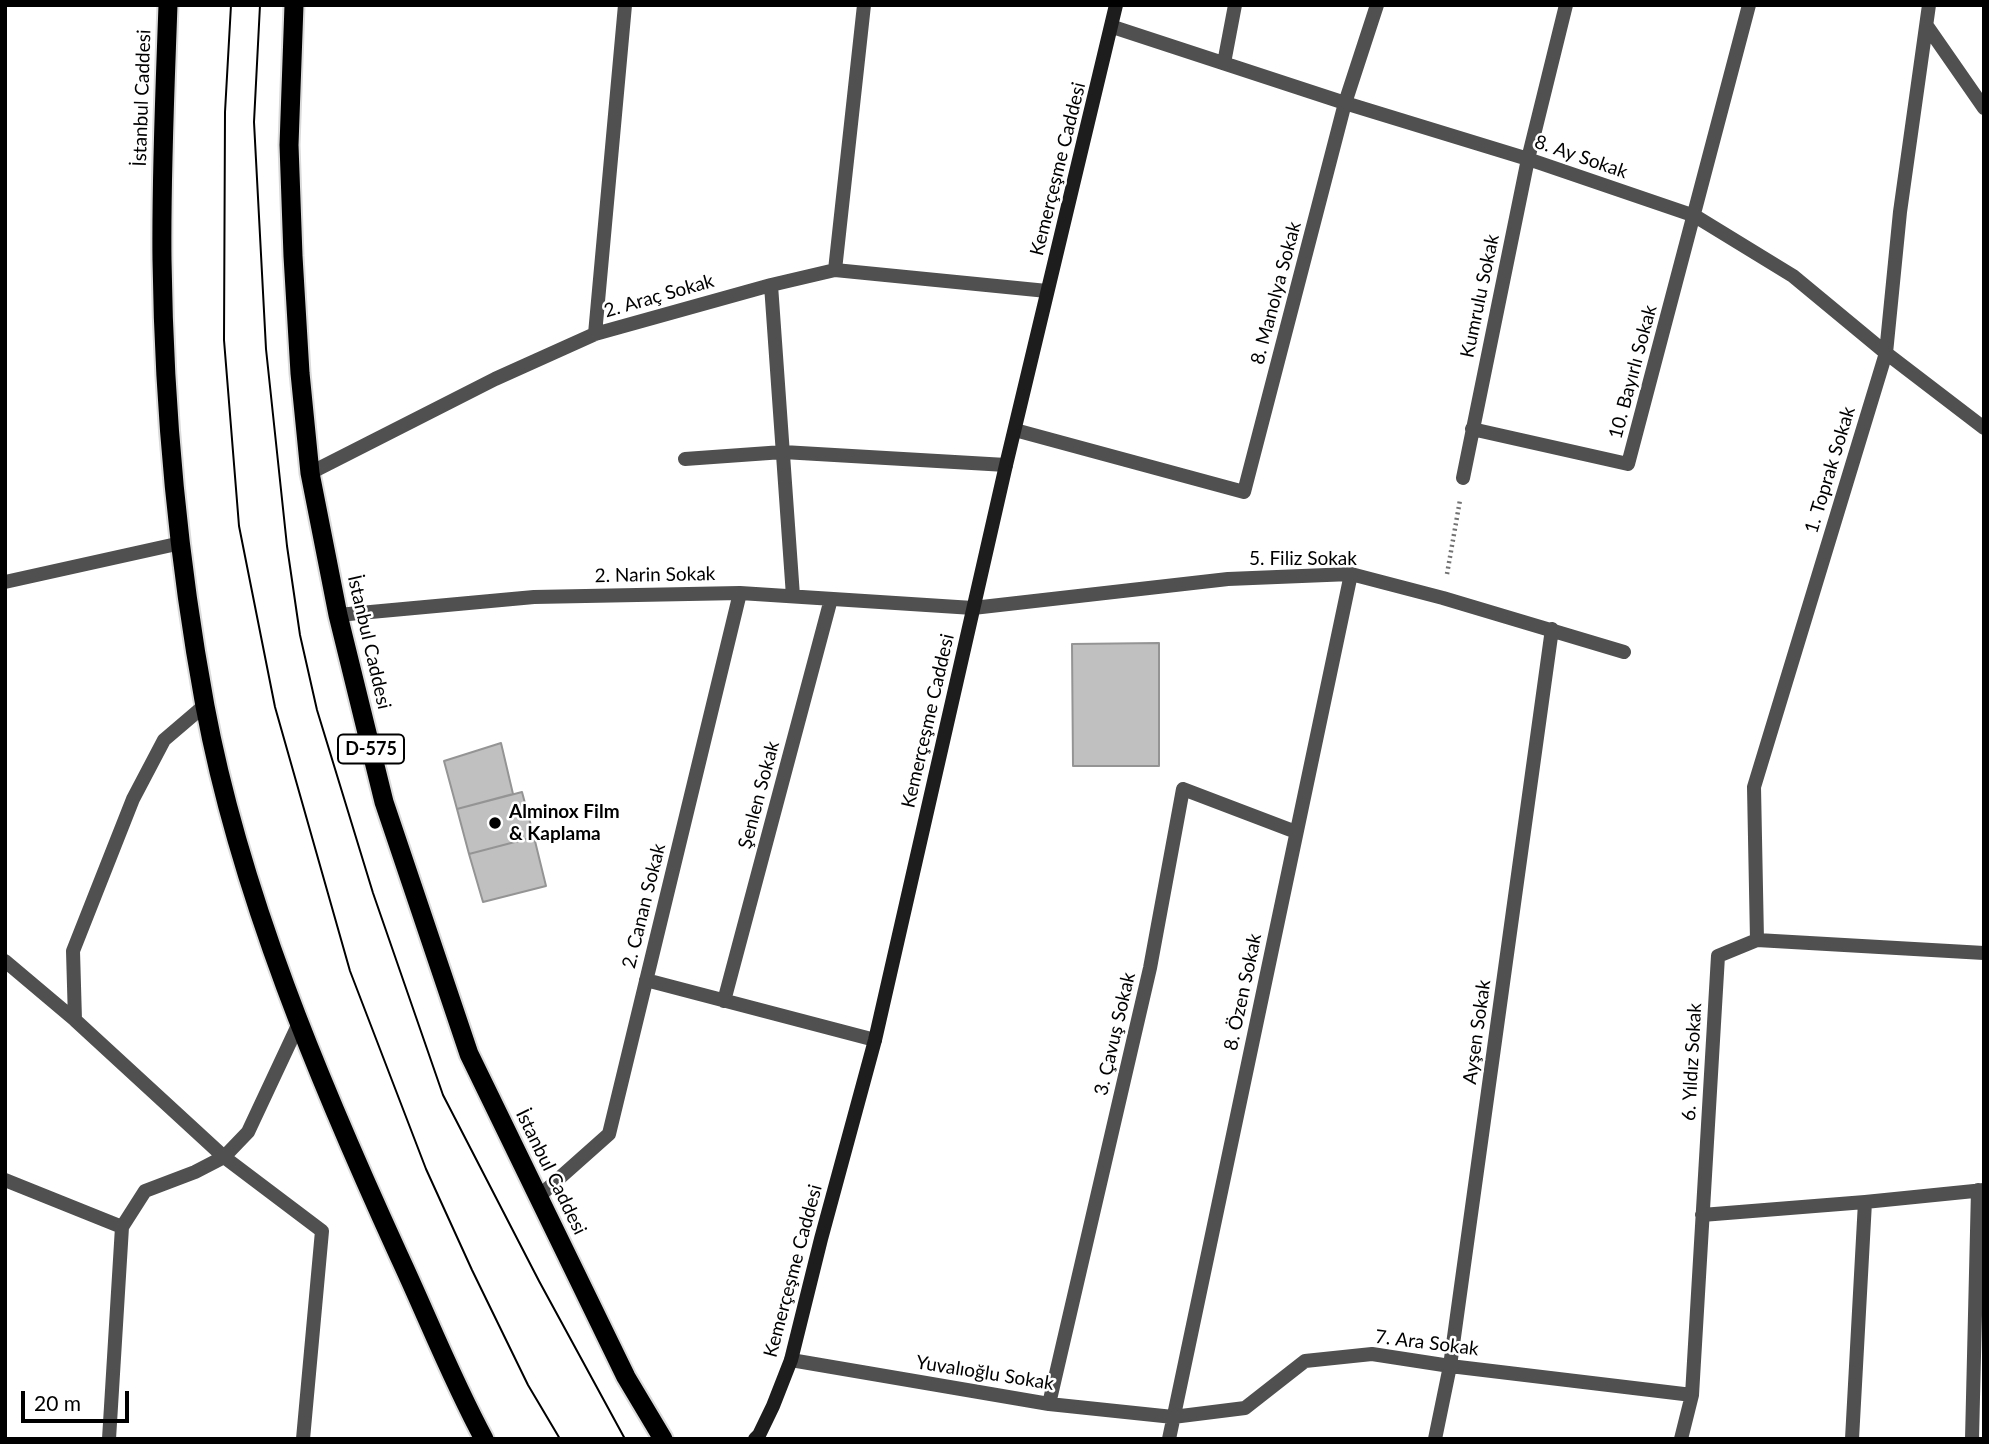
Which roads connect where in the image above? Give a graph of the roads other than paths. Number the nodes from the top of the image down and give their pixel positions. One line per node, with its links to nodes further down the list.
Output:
1 (168, 5): 31 (highway, İstanbul Caddesi)
2 (294, 5): 29 (highway, İstanbul Caddesi / D-575)
3 (625, 5): 21 (street)
4 (864, 5): 18 (street)
5 (1116, 5): 12 (main road, Kemerçeşme Caddesi)
6 (1235, 5): 13 (street)
7 (1377, 5): 14 (street, 8. Manolya Sokak)
8 (1566, 5): 16 (street, Kumrulu Sokak)
9 (1749, 5): 17 (street)
10 (1929, 5): 11 (street, 1. Toprak Sokak)
11 (1927, 26): 15 (street); 22 (street, 1. Toprak Sokak)
12 (1113, 27): 13 (street, 8. Ay Sokak); 20 (main road, Kemerçeşme Caddesi)
13 (1224, 63): 14 (street, 8. Ay Sokak)
14 (1345, 103): 16 (street, 8. Ay Sokak); 25 (street, 8. Manolya Sokak)
15 (1984, 108)
16 (1528, 159): 17 (street, 8. Ay Sokak); 24 (street, Kumrulu Sokak)
17 (1695, 216): 22 (street, 8. Ay Sokak); 24 (street, 10. Bayırlı Sokak)
18 (835, 270): 19 (street, 2. Araç Sokak); 20 (street, 2. Araç Sokak)
19 (771, 285): 21 (street, 2. Araç Sokak); 26 (street)
20 (1047, 290): 25 (main road, Kemerçeşme Caddesi)
21 (595, 334): 29 (street, 2. Araç Sokak)
22 (1886, 353): 23 (street, 8. Ay Sokak); 43 (street, 1. Toprak Sokak)
23 (1984, 428)
24 (1472, 429): 30 (street, Kumrulu Sokak)
25 (1016, 430): 28 (main road, Kemerçeşme Caddesi)
26 (783, 452): 27 (street); 28 (street); 35 (street)
27 (685, 459)
28 (1006, 465): 37 (main road, Kemerçeşme Caddesi)
29 (310, 472): 38 (highway, İstanbul Caddesi / D-575)
30 (1464, 478)
31 (181, 543): 33 (street); 41 (highway, İstanbul Caddesi)
32 (1350, 574): 37 (street, 5. Filiz Sokak); 39 (street, 5. Filiz Sokak); 42 (street, 8. Özen Sokak)
33 (5, 582)
34 (740, 593): 35 (street, 2. Narin Sokak); 38 (street, 2. Narin Sokak); 46 (street, 2. Canan Sokak)
35 (793, 596): 36 (street, 2. Narin Sokak)
36 (831, 599): 37 (street, 2. Narin Sokak); 47 (street, Şenlen Sokak)
37 (973, 608): 50 (main road, Kemerçeşme Caddesi)
38 (338, 615): 54 (highway, İstanbul Caddesi / D-575)
39 (1552, 629): 40 (street, 5. Filiz Sokak); 59 (street, Ayşen Sokak)
40 (1624, 652)
41 (205, 705): 48 (street); 49 (highway, İstanbul Caddesi)
42 (1296, 832): 61 (street, 3. Çavuş Sokak); 62 (street, 8. Özen Sokak)
43 (1757, 940): 44 (street, 6. Yıldız Sokak); 56 (street, 6. Yıldız Sokak)
44 (1984, 953)
45 (5, 961): 48 (street)
46 (646, 980): 47 (street); 54 (street, 2. Canan Sokak)
47 (724, 1000): 50 (street)
48 (75, 1020): 51 (street)
49 (300, 1021): 51 (street); 65 (highway, İstanbul Caddesi)
50 (876, 1040): 58 (main road, Kemerçeşme Caddesi)
51 (224, 1157): 57 (street); 64 (street)
52 (5, 1180): 57 (street)
53 (1981, 1190): 55 (street); 72 (street)
54 (537, 1198): 66 (highway, İstanbul Caddesi / D-575)
55 (1865, 1202): 56 (street); 71 (street)
56 (1702, 1215): 60 (street, 6. Yıldız Sokak)
57 (122, 1227): 63 (street)
58 (790, 1360): 61 (street, Yuvalıoğlu Sokak); 67 (main road, Kemerçeşme Caddesi)
59 (1450, 1366): 60 (street, 7. Ara Sokak); 62 (street, 7. Ara Sokak); 69 (street, Ayşen Sokak)
60 (1692, 1395): 70 (street, 6. Yıldız Sokak)
61 (1049, 1404): 62 (street, Yuvalıoğlu Sokak)
62 (1173, 1417): 68 (street, 8. Özen Sokak)
63 (109, 1439)
64 (303, 1439)
65 (484, 1439)
66 (663, 1439)
67 (755, 1439)
68 (1169, 1439)
69 (1435, 1439)
70 (1681, 1439)
71 (1853, 1439)
72 (1972, 1439)

